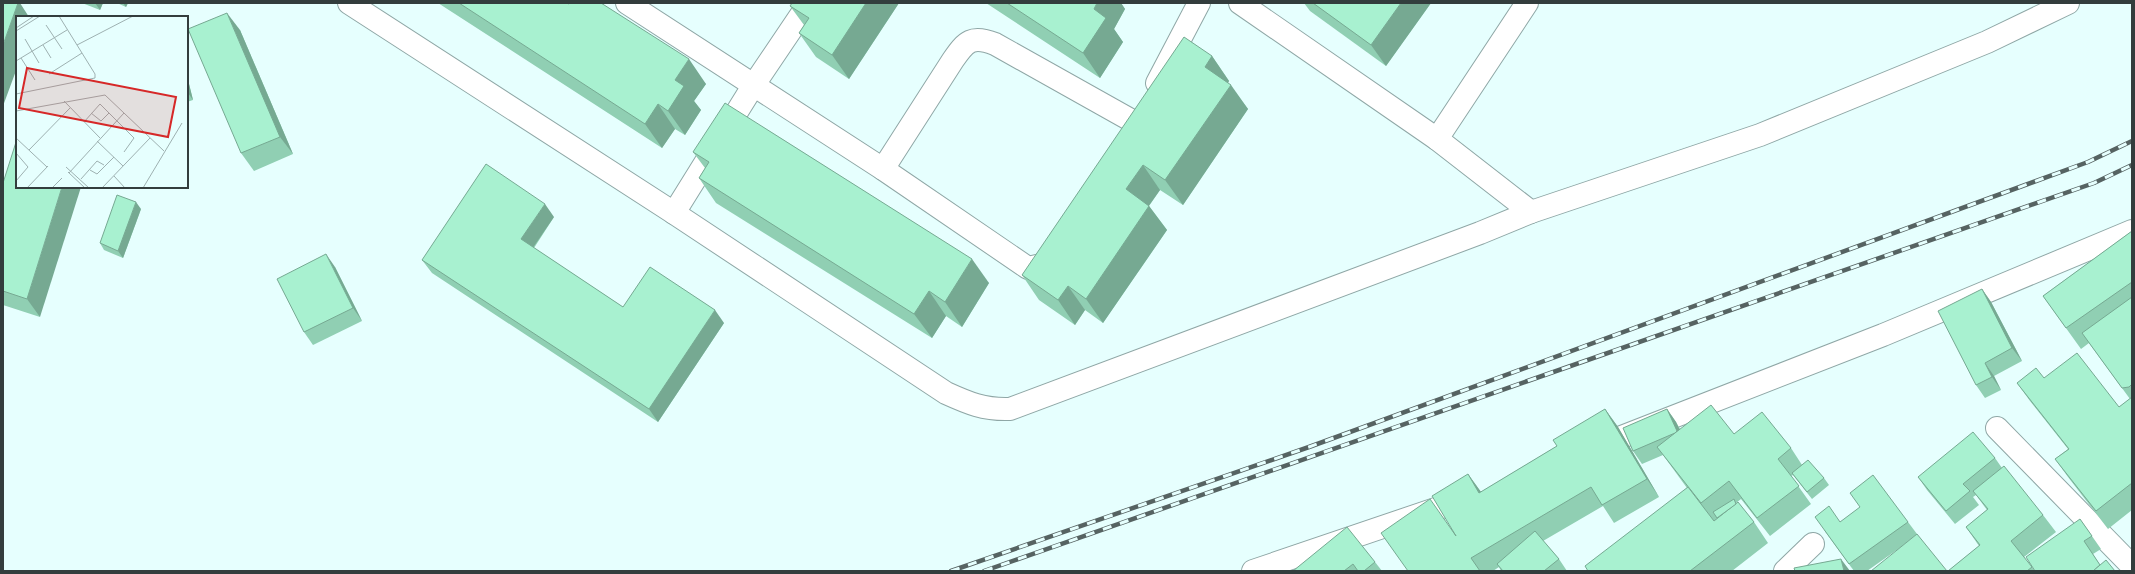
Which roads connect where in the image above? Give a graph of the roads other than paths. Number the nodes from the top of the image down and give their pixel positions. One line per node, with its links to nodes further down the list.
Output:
1 (349, 3): 14 (street)
2 (627, 3): 8 (street)
3 (809, 3): 8 (street)
4 (1199, 3): 9 (street)
5 (1240, 3): 10 (street)
6 (1527, 3): 10 (street)
7 (2068, 3): 13 (street)
8 (753, 86): 12 (street); 14 (street)
9 (1136, 123): 11 (street); 12 (street)
10 (1437, 139): 13 (street)
11 (1124, 143)
12 (883, 169): 16 (street)
13 (1530, 212): 14 (street)
14 (674, 213)
15 (2132, 231): 18 (street)
16 (1064, 240)
17 (1997, 428): 21 (street)
18 (1574, 456)
19 (1486, 490): 22 (street)
20 (1813, 544): 23 (street)
21 (2132, 566)
22 (1253, 571)
23 (1785, 571)

